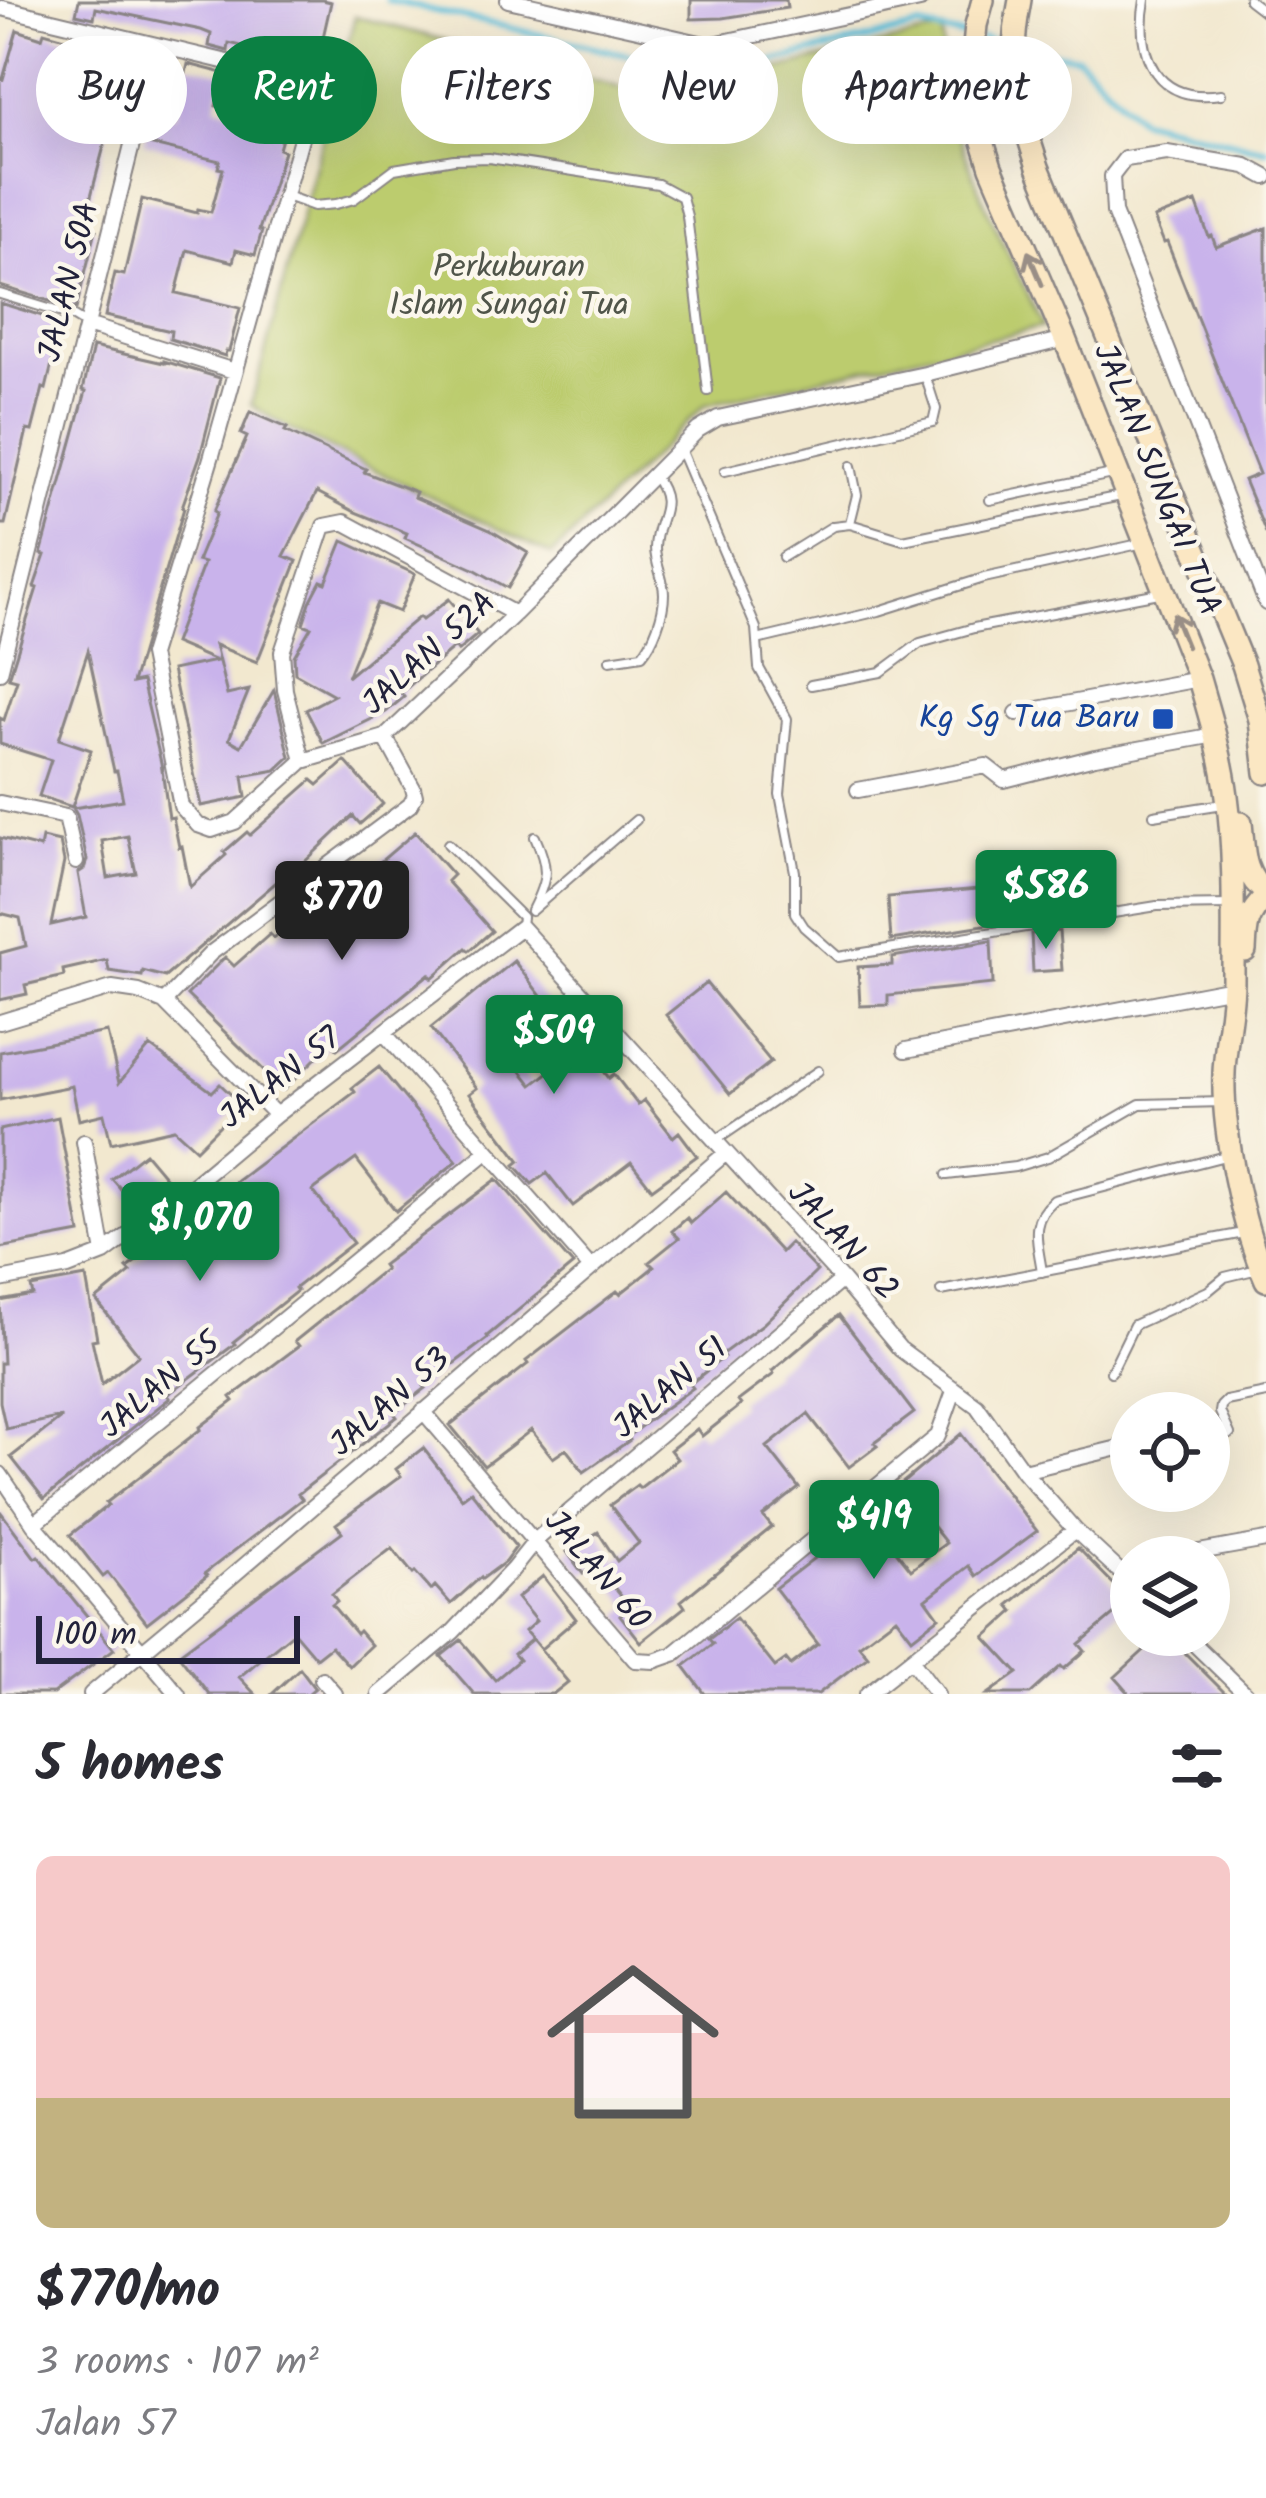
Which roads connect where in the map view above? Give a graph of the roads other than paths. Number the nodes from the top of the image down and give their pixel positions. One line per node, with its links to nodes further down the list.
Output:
1 (508, 0): 2 (street)
2 (920, 0)
3 (983, 0): 17 (main road, JALAN SUNGAI TUA, one-way to 3)
4 (1145, 0): 11 (lane)
5 (1249, 0): 8 (lane)
6 (2, 8): 9 (street)
7 (1018, 11): 43 (main road, JALAN SUNGAI TUA)
8 (1266, 13)
9 (119, 36)
10 (187, 52): 14 (street, JALAN 52A)
11 (1221, 94)
12 (132, 144): 16 (street, JALAN 50A)
13 (1266, 177): 32 (street)
14 (286, 196): 18 (street, JALAN 52A); 20 (lane)
15 (0, 294): 16 (lane)
16 (87, 325): 18 (street); 36 (street, JALAN 50A)
17 (1065, 339): 19 (street, JALAN 52A); 24 (main road, JALAN SUNGAI TUA)
18 (234, 370): 42 (street, JALAN 52A)
19 (925, 374): 21 (street, JALAN 52A); 23 (lane)
20 (708, 391)
21 (680, 449): 25 (street, JALAN 52A); 34 (lane)
22 (851, 466): 28 (lane)
23 (725, 471)
24 (1118, 473): 26 (main road, JALAN SUNGAI TUA); 27 (lane)
25 (654, 476): 33 (street, JALAN 52A); 35 (lane)
26 (1126, 494): 28 (lane); 29 (main road, JALAN SUNGAI TUA)
27 (991, 500)
28 (850, 524): 30 (lane)
29 (1144, 543): 31 (main road, JALAN SUNGAI TUA); 34 (lane)
30 (783, 557)
31 (1164, 592): 37 (main road, JALAN SUNGAI TUA, one-way to 31); 38 (lane)
32 (1266, 603)
33 (515, 614): 40 (street, JALAN 52A); 42 (street)
34 (757, 640): 53 (lane)
35 (610, 660)
36 (0, 672)
37 (1199, 679): 39 (street); 41 (main road, JALAN SUNGAI TUA)
38 (811, 686)
39 (1017, 713)
40 (386, 737): 42 (street, JALAN 52A); 56 (street)
41 (1217, 747): 44 (street); 46 (main road, JALAN SUNGAI TUA); 52 (main road)
42 (303, 761)
43 (1266, 772)
44 (859, 790)
45 (0, 803): 51 (street)
46 (1228, 803): 47 (lane); 53 (main road, JALAN SUNGAI TUA)
47 (1154, 814)
48 (636, 820): 54 (lane)
49 (535, 837): 54 (lane)
50 (448, 844): 54 (lane)
51 (76, 862)
52 (1266, 894): 61 (main road)
53 (1232, 905): 55 (main road, JALAN SUNGAI TUA)
54 (525, 918): 58 (street, JALAN 57); 65 (street, JALAN 62)
55 (1233, 988): 59 (street); 61 (main road, JALAN SUNGAI TUA)
56 (164, 1002): 57 (street); 63 (street)
57 (0, 1022)
58 (384, 1033): 63 (street, JALAN 57); 66 (street)
59 (906, 1050)
60 (818, 1071): 65 (lane)
61 (1224, 1074): 62 (main road, JALAN SUNGAI TUA)
62 (1226, 1102): 67 (main road, JALAN SUNGAI TUA); 68 (lane)
63 (276, 1115): 70 (street, JALAN 57)
64 (84, 1142): 70 (street)
65 (720, 1147): 71 (street, JALAN 53); 75 (street, JALAN 62)
66 (488, 1151): 71 (street); 85 (street, JALAN 55)
67 (1230, 1154): 69 (main road, JALAN SUNGAI TUA); 72 (lane)
68 (947, 1174)
69 (1250, 1232): 72 (lane); 73 (main road, JALAN SUNGAI TUA)
70 (104, 1253): 74 (street, JALAN 57)
71 (591, 1268): 81 (street, JALAN 53)
72 (1042, 1272): 76 (lane)
73 (1263, 1274): 77 (lane)
74 (0, 1280)
75 (842, 1280): 78 (street, JALAN 62); 87 (street, JALAN 51)
76 (941, 1291)
77 (1111, 1372)
78 (954, 1391): 83 (street, JALAN 62); 87 (street, JALAN 60)
79 (1266, 1393): 80 (lane)
80 (1230, 1400)
81 (423, 1411): 87 (street, JALAN 60); 91 (street, JALAN 53)
82 (1110, 1450): 83 (street)
83 (1023, 1471): 86 (street, JALAN 62)
84 (0, 1474): 85 (street)
85 (34, 1524): 91 (street)
86 (1075, 1530): 90 (street, JALAN 62); 93 (street)
87 (536, 1540): 98 (street, JALAN 51)
88 (1266, 1540): 89 (street)
89 (1230, 1546)
90 (1110, 1556)
91 (142, 1651): 95 (street, JALAN 53); 96 (street)
92 (1207, 1656): 101 (street)
93 (910, 1659): 99 (street); 100 (street)
94 (322, 1679): 97 (street)
95 (91, 1694)
96 (178, 1694)
97 (334, 1694)
98 (379, 1694)
99 (867, 1694)
100 (937, 1694)
101 (1246, 1694)

